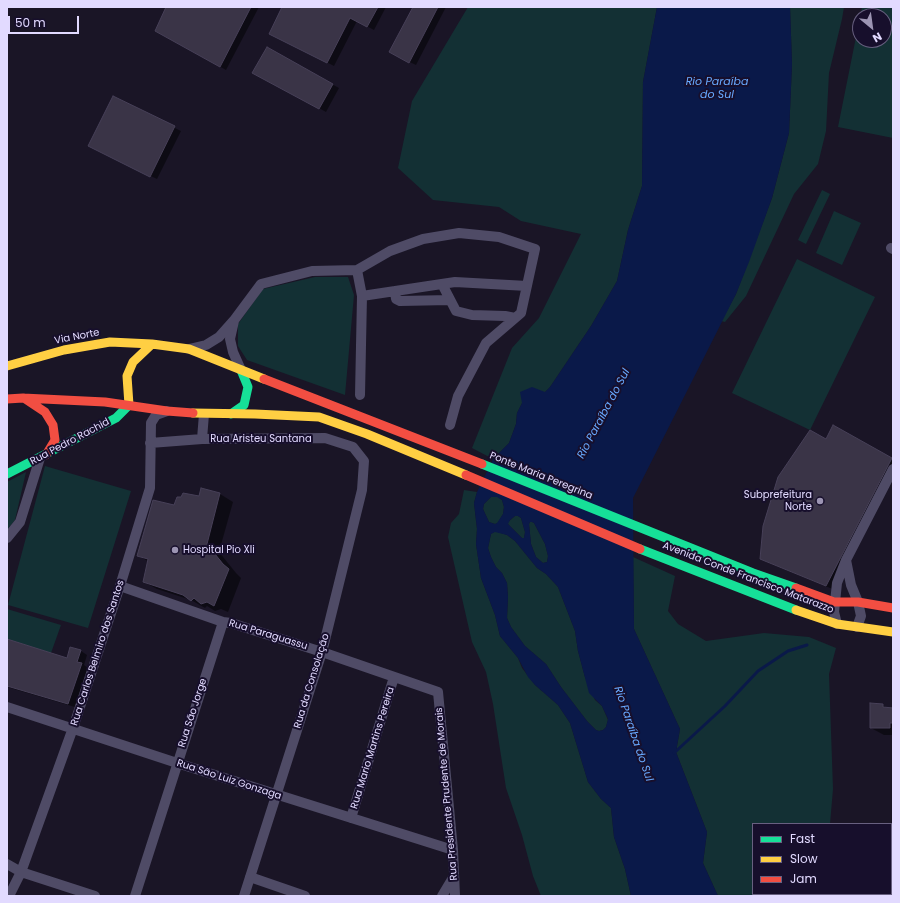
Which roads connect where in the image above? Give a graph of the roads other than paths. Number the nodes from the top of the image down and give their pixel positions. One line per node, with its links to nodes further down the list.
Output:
1 (357, 270): 3 (street); 5 (street); 8 (street)
2 (442, 284): 3 (street); 4 (street); 6 (street)
3 (527, 286): 7 (street)
4 (395, 291): 5 (street); 6 (street)
5 (362, 296): 13 (street)
6 (450, 300): 7 (street)
7 (515, 318): 20 (street)
8 (235, 319): 10 (street); 12 (street)
9 (152, 344): 10 (main road, Via Norte); 11 (main road, Via Norte); 16 (main road)
10 (189, 350): 12 (main road, Via Norte)
11 (7, 366)
12 (242, 370): 19 (main road); 28 (main road, Ponte Maria Peregrina)
13 (360, 395)
14 (23, 398): 15 (main road); 16 (main road); 23 (main road)
15 (7, 399)
16 (128, 405): 17 (main road); 23 (main road, Rua Pedro Rachid)
17 (166, 411): 18 (main road); 22 (street, Rua Carlos Belmiro dos Santos)
18 (204, 414): 19 (main road); 21 (street)
19 (231, 414): 35 (main road, Avenida Conde Francisco Matarazzo)
20 (450, 425)
21 (202, 439): 22 (street, Rua Aristeu Santana); 24 (street, Rua Aristeu Santana)
22 (150, 443): 30 (street, Rua Carlos Belmiro dos Santos)
23 (43, 457): 26 (main road, Rua Pedro Rachid); 27 (street)
24 (364, 461): 38 (street, Rua da Consolação)
25 (893, 469): 29 (street)
26 (7, 474)
27 (7, 538)
28 (681, 544): 31 (main road, Avenida Conde Francisco Matarazzo)
29 (846, 560): 31 (street); 32 (street)
30 (120, 586): 34 (street, Rua Paraguassu); 42 (street, Rua Carlos Belmiro dos Santos)
31 (834, 602): 32 (main road, Avenida Conde Francisco Matarazzo); 35 (street)
32 (858, 602): 33 (main road, Avenida Conde Francisco Matarazzo); 36 (street)
33 (893, 608)
34 (223, 622): 38 (street, Rua Paraguassu); 43 (street, Rua São Jorge)
35 (837, 624): 36 (main road, Avenida Conde Francisco Matarazzo)
36 (857, 627): 37 (main road, Avenida Conde Francisco Matarazzo)
37 (893, 632)
38 (322, 652): 39 (street, Rua Paraguassu); 44 (street, Rua da Consolação)
39 (394, 677): 40 (street, Rua Paraguassu); 45 (street, Rua Mario Martins Pereira)
40 (438, 692): 46 (street, Rua Presidente Prudente de Morais)
41 (7, 707): 42 (street, Rua São Luiz Gonzaga)
42 (73, 728): 43 (street, Rua São Luiz Gonzaga); 48 (street, Rua Carlos Belmiro dos Santos)
43 (177, 763): 44 (street, Rua São Luiz Gonzaga); 53 (street, Rua São Jorge)
44 (276, 795): 45 (street, Rua São Luiz Gonzaga); 50 (street, Rua da Consolação)
45 (351, 818): 46 (street, Rua São Luiz Gonzaga)
46 (453, 850): 49 (street, Rua Presidente Prudente de Morais)
47 (7, 864): 48 (street)
48 (21, 872): 51 (street, Rua Carlos Belmiro dos Santos); 52 (street)
49 (454, 876): 56 (street); 57 (street, Rua Presidente Prudente de Morais)
50 (250, 878): 54 (street, Rua da Consolação); 55 (street)
51 (10, 896)
52 (95, 896)
53 (135, 896)
54 (244, 896)
55 (305, 896)
56 (442, 896)
57 (456, 896)

